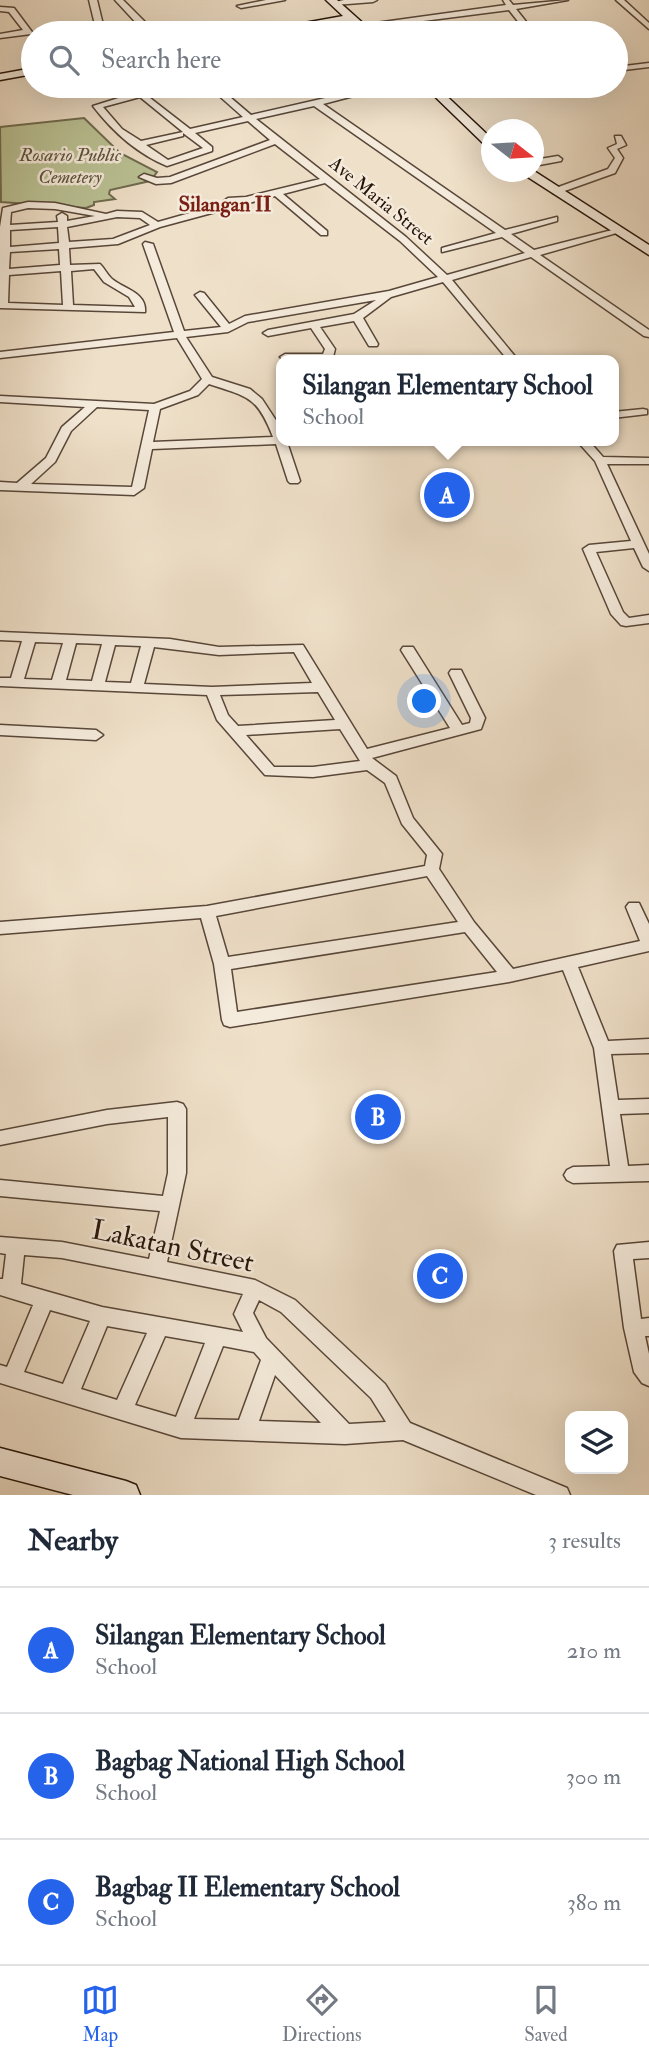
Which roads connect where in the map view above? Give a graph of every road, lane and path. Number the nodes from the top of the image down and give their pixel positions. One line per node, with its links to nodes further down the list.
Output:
1 (93, 0): 12 (street)
2 (119, 0): 13 (street)
3 (281, 0): 9 (street)
4 (373, 0): 7 (street)
5 (564, 0): 8 (street)
6 (620, 0): 19 (street)
7 (333, 2): 11 (main road)
8 (508, 4): 16 (street); 17 (street)
9 (241, 6)
10 (0, 9): 18 (street)
11 (350, 18): 14 (main road); 15 (main road)
12 (98, 21)
13 (139, 21)
14 (331, 21)
15 (354, 21)
16 (414, 21)
17 (521, 21)
18 (21, 23)
19 (649, 27)
20 (21, 33): 21 (street)
21 (0, 36)
22 (649, 65): 23 (street)
23 (628, 68)
24 (21, 73): 25 (main road)
25 (0, 77)
26 (121, 98): 37 (street)
27 (146, 98): 33 (street)
28 (226, 98): 32 (street, Ave Maria Street)
29 (337, 98): 31 (street)
30 (443, 98): 34 (main road)
31 (316, 103): 32 (street); 53 (street)
32 (252, 120): 33 (street); 36 (street, Ave Maria Street)
33 (185, 133): 37 (street); 37 (street)
34 (481, 134)
35 (618, 138): 43 (street)
36 (276, 141): 40 (street); 41 (street, Ave Maria Street)
37 (137, 145)
38 (558, 159): 39 (street)
39 (544, 161)
40 (144, 177)
41 (327, 180): 44 (street); 62 (street, Ave Maria Street)
42 (542, 182): 43 (main road)
43 (556, 191): 51 (main road)
44 (276, 192): 49 (street); 52 (street)
45 (63, 208): 46 (street); 48 (street); 50 (street)
46 (104, 216): 48 (street); 49 (street)
47 (554, 219): 53 (street)
48 (61, 225): 50 (street); 55 (street)
49 (157, 225): 55 (street)
50 (4, 228): 56 (street)
51 (617, 230): 58 (main road); 59 (street)
52 (324, 233)
53 (505, 233): 57 (street); 59 (street)
54 (148, 244): 71 (street)
55 (64, 246): 56 (street); 60 (street)
56 (4, 250): 61 (street)
57 (444, 250)
58 (649, 251)
59 (531, 252): 62 (street); 70 (street)
60 (65, 267): 61 (street); 65 (street); 65 (street)
61 (4, 272): 65 (street)
62 (446, 279): 63 (street); 75 (street, Ave Maria Street)
63 (390, 294): 66 (street); 68 (street)
64 (200, 295): 68 (street)
65 (68, 308)
66 (357, 317): 67 (street); 72 (street)
67 (314, 325): 69 (street); 74 (street)
68 (228, 328): 71 (street)
69 (268, 333)
70 (648, 334)
71 (180, 335): 73 (street); 76 (street)
72 (373, 344)
73 (0, 355)
74 (328, 355)
75 (509, 355)
76 (208, 379): 79 (street); 82 (street)
77 (0, 398): 78 (street)
78 (93, 405): 79 (street); 91 (street)
79 (155, 407): 84 (street)
80 (643, 412): 81 (street)
81 (619, 414)
82 (276, 432)
83 (276, 440): 84 (street)
84 (148, 446): 91 (street)
85 (281, 446): 89 (street)
86 (587, 446): 87 (street)
87 (600, 460): 88 (street); 92 (street)
88 (649, 461)
89 (294, 481)
90 (0, 486): 91 (street)
91 (21, 486)
92 (638, 544): 93 (street); 94 (street)
93 (649, 567)
94 (649, 619)
95 (0, 635): 96 (street)
96 (30, 636): 97 (street); 103 (street)
97 (71, 639): 98 (street); 104 (street)
98 (110, 641): 99 (street); 105 (street)
99 (149, 642): 106 (street); 107 (street)
100 (408, 650): 111 (street)
101 (456, 673): 111 (street)
102 (0, 682): 103 (street)
103 (16, 682): 104 (street)
104 (58, 684): 105 (street)
105 (97, 687): 107 (street)
106 (323, 687): 108 (street); 109 (street)
107 (136, 689): 108 (street)
108 (212, 691): 112 (street)
109 (344, 724): 112 (street); 114 (street)
110 (0, 730): 113 (street)
111 (458, 730): 114 (street)
112 (236, 731): 114 (street)
113 (96, 736)
114 (366, 760): 115 (street)
115 (431, 870): 117 (street); 118 (street)
116 (634, 907): 120 (street)
117 (207, 912): 119 (street); 121 (street)
118 (469, 926): 121 (street); 123 (street)
119 (0, 928)
120 (649, 944): 122 (street)
121 (222, 964): 123 (street)
122 (569, 964): 123 (street); 125 (street)
123 (509, 976)
124 (649, 1046): 125 (street)
125 (602, 1048): 127 (street)
126 (649, 1106): 127 (street)
127 (611, 1107): 129 (street)
128 (0, 1138): 133 (street)
129 (620, 1173): 130 (street); 131 (street)
130 (649, 1173)
131 (573, 1175)
132 (0, 1188): 133 (street)
133 (170, 1205): 136 (street)
134 (8, 1246): 136 (street, Lakatan Street); 138 (street)
135 (649, 1250): 142 (street)
136 (157, 1266): 137 (street, Lakatan Street)
137 (255, 1288): 144 (street); 151 (street, Lakatan Street)
138 (6, 1289): 139 (street)
139 (44, 1302): 140 (street); 145 (street)
140 (102, 1316): 141 (street); 147 (street)
141 (159, 1327): 143 (street); 148 (street)
142 (641, 1328): 146 (street)
143 (216, 1339): 144 (street); 149 (street)
144 (265, 1352): 150 (street); 152 (street)
145 (6, 1375): 147 (street)
146 (649, 1377)
147 (69, 1393): 148 (street)
148 (122, 1411): 149 (street)
149 (181, 1428): 150 (street)
150 (246, 1430): 152 (street)
151 (404, 1430): 152 (street); 155 (street)
152 (345, 1434)
153 (0, 1462): 154 (main road)
154 (110, 1493)
155 (560, 1495)

